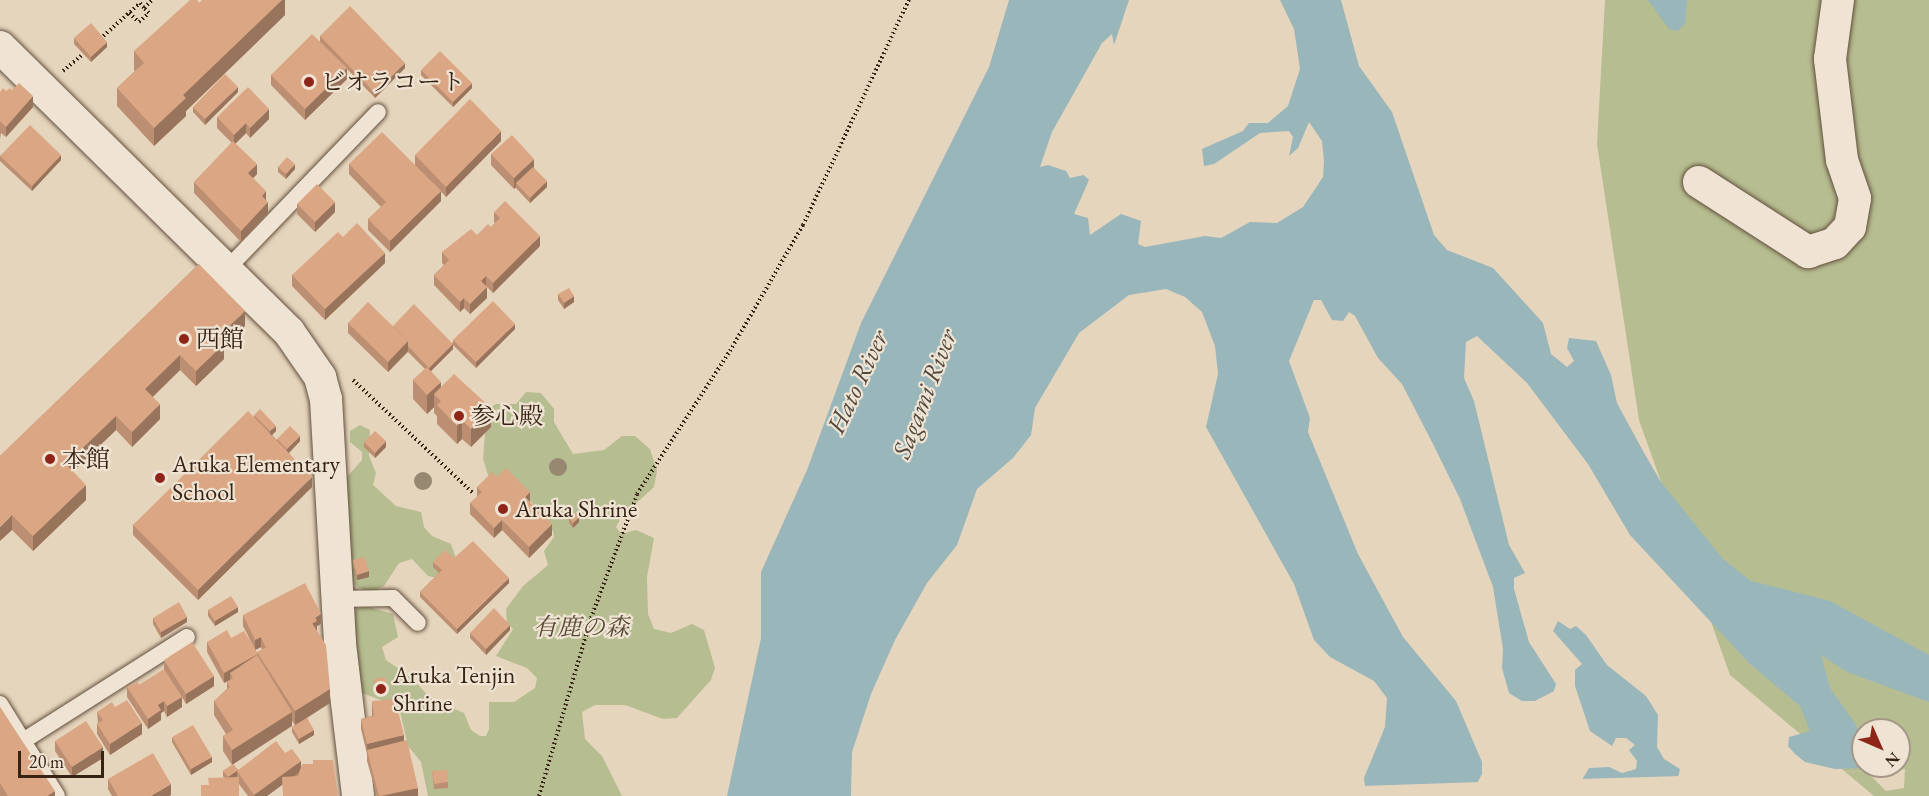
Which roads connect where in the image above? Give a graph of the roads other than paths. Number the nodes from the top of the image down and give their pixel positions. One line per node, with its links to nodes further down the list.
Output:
1 (1838, 0): 4 (street)
2 (0, 47): 5 (street)
3 (378, 112): 5 (lane)
4 (1699, 182)
5 (226, 270): 6 (street)
6 (338, 598): 7 (lane); 12 (street)
7 (418, 622)
8 (187, 637): 10 (lane)
9 (0, 704): 10 (lane)
10 (23, 741): 11 (lane)
11 (57, 796)
12 (358, 796)

